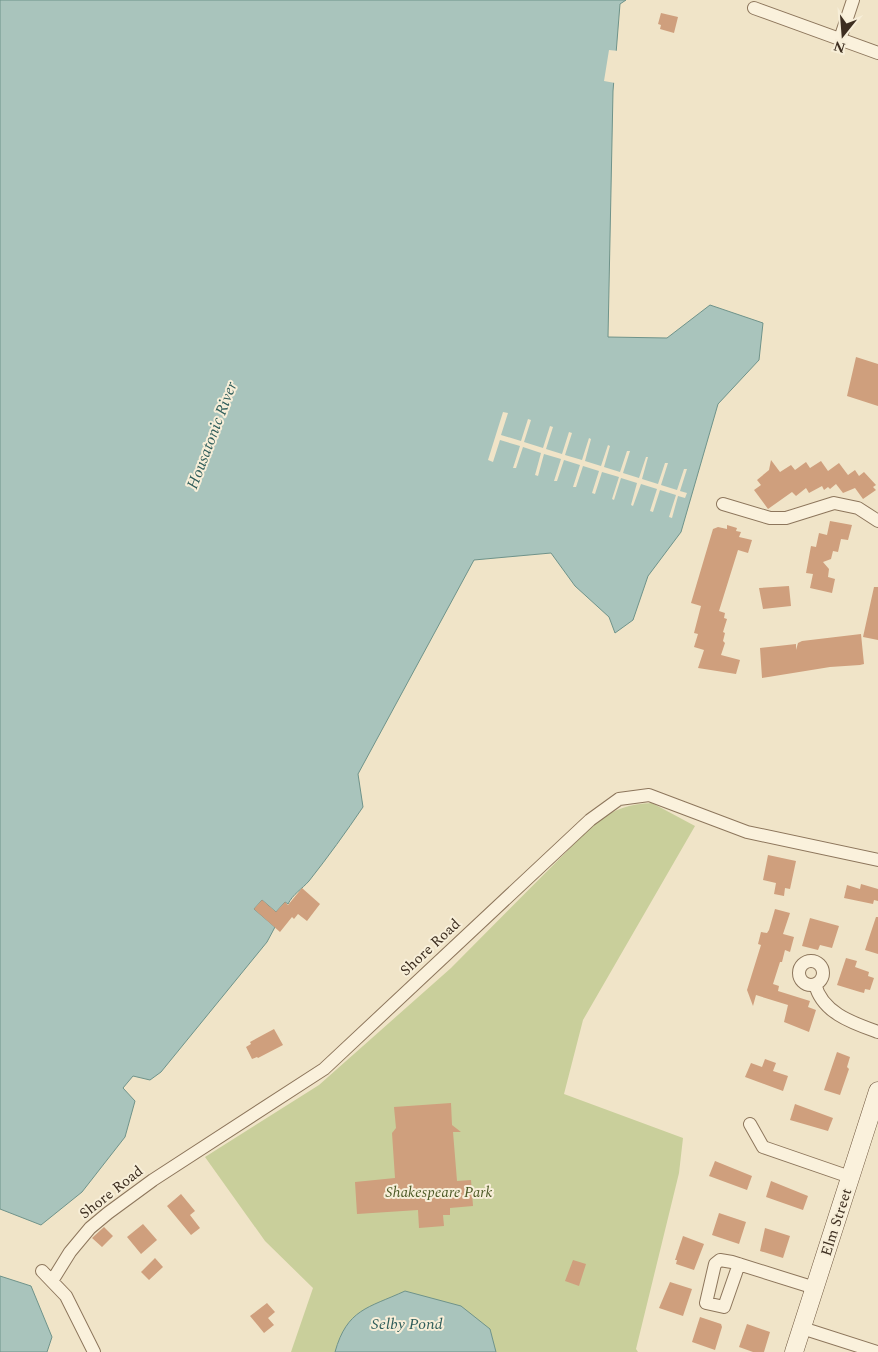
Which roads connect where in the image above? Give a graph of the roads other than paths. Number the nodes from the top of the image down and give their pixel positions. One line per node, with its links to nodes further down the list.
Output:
1 (853, 0): 3 (street)
2 (754, 8): 3 (street)
3 (840, 39): 4 (street)
4 (878, 53)
5 (723, 504): 6 (street)
6 (878, 521)
7 (878, 860): 15 (street, Shore Road)
8 (815, 984): 9 (street)
9 (878, 1032)
10 (878, 1091): 12 (street, Elm Street)
11 (750, 1124): 12 (street)
12 (850, 1177): 16 (street, Elm Street)
13 (739, 1264): 16 (street)
14 (42, 1271): 15 (street)
15 (52, 1281): 18 (street)
16 (815, 1288): 17 (street, Elm Street)
17 (802, 1328): 19 (street, Elm Street); 20 (street)
18 (94, 1352)
19 (794, 1352)
20 (877, 1352)

